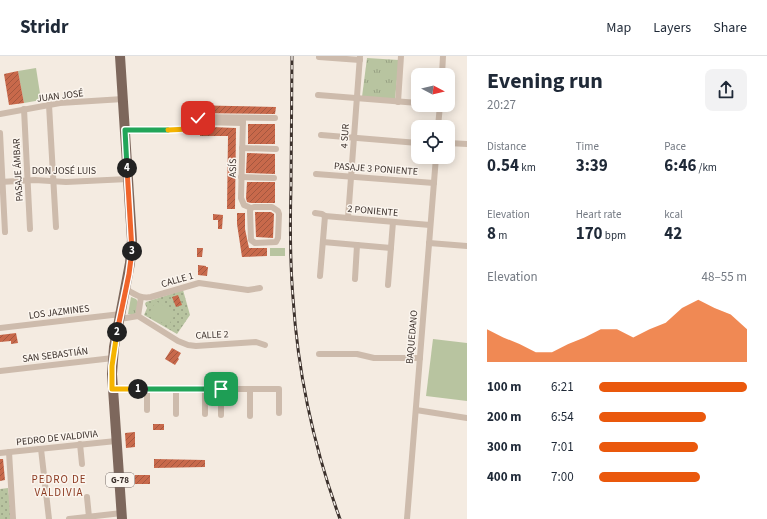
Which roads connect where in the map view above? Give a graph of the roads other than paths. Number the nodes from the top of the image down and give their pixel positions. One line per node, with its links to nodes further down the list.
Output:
1 (120, 56): 9 (main road, G-78)
2 (402, 56): 10 (street)
3 (444, 56): 6 (street)
4 (319, 57): 5 (street)
5 (360, 58): 8 (street, 4 SUR)
6 (443, 68)
7 (318, 95): 8 (street)
8 (357, 98): 10 (street); 20 (street, 4 SUR)
9 (123, 100): 12 (street, JUAN JOSÉ); 17 (main road, G-78)
10 (398, 102): 11 (street)
11 (411, 103)
12 (49, 105): 13 (street, JUAN JOSÉ); 34 (street)
13 (24, 110): 14 (street, JUAN JOSÉ); 32 (street, PASAJE ÁMBAR)
14 (0, 114)
15 (275, 118): 16 (street)
16 (243, 121): 17 (street); 24 (street, ASÍS)
17 (125, 130): 31 (main road, G-78)
18 (0, 133): 33 (street)
19 (321, 135): 20 (street)
20 (354, 137): 21 (street); 28 (street, 4 SUR)
21 (411, 142)
22 (455, 143): 23 (street)
23 (467, 144)
24 (242, 148): 25 (street); 29 (street, ASÍS)
25 (276, 149)
26 (435, 164): 35 (street, BAQUEDANO)
27 (316, 174): 28 (street, PASAJE 3 PONIENTE)
28 (351, 176): 35 (street, PASAJE 3 PONIENTE); 39 (street, 4 SUR)
29 (241, 178): 30 (street); 36 (street, ASÍS)
30 (274, 178)
31 (128, 179): 34 (street, DON JOSÉ LUIS); 54 (main road, G-78)
32 (28, 181): 33 (street, DON JOSÉ LUIS); 34 (street, DON JOSÉ LUIS); 43 (street, PASAJE ÁMBAR)
33 (1, 182): 44 (street)
34 (54, 182): 42 (street)
35 (434, 183): 41 (street, BAQUEDANO)
36 (251, 208): 36 (street)
37 (315, 213): 38 (street, 2 PONIENTE)
38 (325, 216): 39 (street, 2 PONIENTE); 45 (street)
39 (348, 218): 40 (street, 2 PONIENTE)
40 (393, 222): 41 (street, 2 PONIENTE); 49 (street)
41 (430, 225): 46 (street, BAQUEDANO)
42 (56, 227)
43 (30, 229)
44 (5, 232)
45 (323, 242): 47 (street); 50 (street)
46 (429, 243): 48 (street); 62 (street, BAQUEDANO)
47 (357, 245): 49 (street); 51 (street)
48 (467, 246)
49 (391, 248): 52 (street)
50 (320, 276)
51 (355, 279)
52 (388, 285)
53 (260, 288): 55 (street, CALLE 1)
54 (126, 289): 55 (street); 56 (main road, G-78)
55 (142, 297): 57 (street)
56 (120, 316): 57 (street); 58 (street, LOS JAZMINES); 61 (main road, G-78)
57 (138, 316): 59 (street, CALLE 2)
58 (0, 328)
59 (265, 345)
60 (319, 354): 62 (street)
61 (113, 358): 63 (street, SAN SEBASTIÁN); 64 (main road, G-78)
62 (420, 358): 71 (street, BAQUEDANO)
63 (0, 371)
64 (112, 389): 65 (street); 78 (main road, G-78)
65 (147, 389): 66 (street); 70 (street)
66 (176, 389): 67 (street); 73 (street)
67 (205, 389): 68 (street); 74 (street)
68 (221, 389): 69 (street); 75 (street)
69 (250, 389): 72 (street); 76 (street)
70 (147, 410)
71 (416, 410): 77 (street); 90 (street, BAQUEDANO)
72 (279, 413)
73 (176, 414)
74 (205, 414)
75 (221, 415)
76 (250, 416)
77 (467, 418)
78 (116, 440): 79 (street, PEDRO DE VALDIVIA); 85 (main road, G-78)
79 (80, 444): 80 (street, PEDRO DE VALDIVIA); 83 (street)
80 (41, 449): 81 (street, PEDRO DE VALDIVIA); 88 (street)
81 (9, 452): 82 (street, PEDRO DE VALDIVIA); 87 (street)
82 (0, 453)
83 (82, 464)
84 (87, 497): 86 (street)
85 (122, 516): 86 (street)
86 (89, 517): 89 (street)
87 (14, 519)
88 (49, 519)
89 (69, 519)
90 (407, 519)

